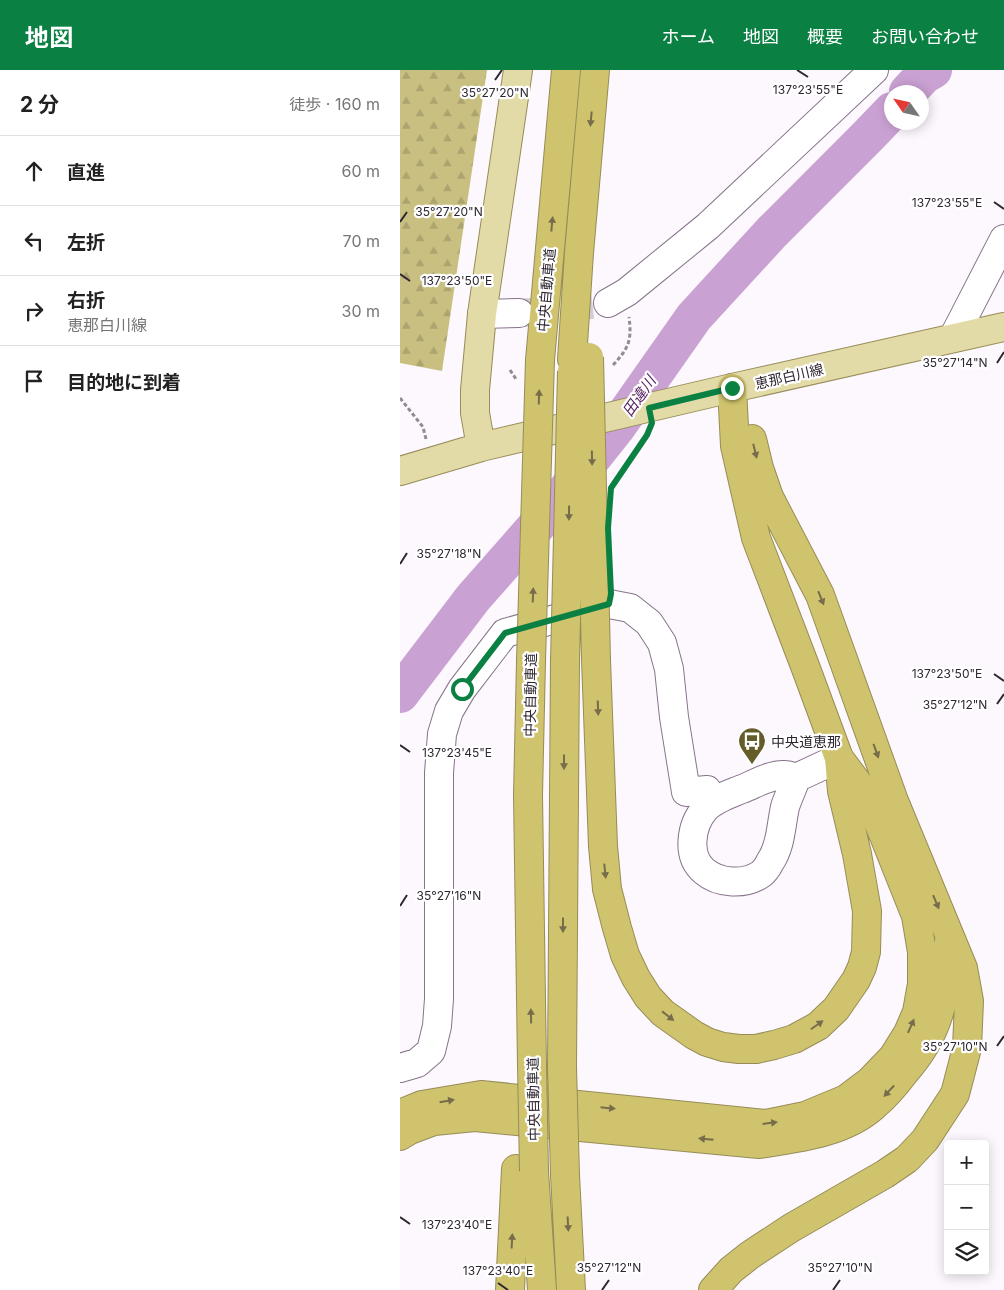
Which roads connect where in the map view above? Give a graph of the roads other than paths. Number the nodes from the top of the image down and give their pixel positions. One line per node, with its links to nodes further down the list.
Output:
1 (518, 70): 8 (main road)
2 (566, 70): 22 (highway, 中央自動車道, one-way to 2, bridge)
3 (595, 70): 11 (highway, one-way to 11)
4 (874, 70): 6 (street)
5 (1004, 239): 10 (street)
6 (608, 303)
7 (519, 313): 8 (street)
8 (482, 314): 13 (main road)
9 (1004, 327): 10 (main road, 恵那白川線)
10 (953, 338): 12 (main road, 恵那白川線)
11 (581, 358): 15 (highway, one-way to 15, bridge); 25 (highway, one-way to 25, bridge)
12 (732, 388): 13 (main road, 恵那白川線); 15 (highway); 18 (highway, one-way to 18)
13 (480, 447): 14 (main road, 恵那白川線)
14 (400, 471)
15 (839, 758): 16 (street); 20 (highway, one-way to 15)
16 (796, 778): 17 (street); 17 (street)
17 (714, 802): 19 (street)
18 (950, 937): 21 (highway, one-way to 21); 26 (highway)
19 (400, 1068)
20 (400, 1114)
21 (400, 1136)
22 (525, 1170): 23 (highway, one-way to 22); 24 (highway, 中央自動車道)
23 (510, 1290)
24 (542, 1290)
25 (572, 1290)
26 (713, 1290)

